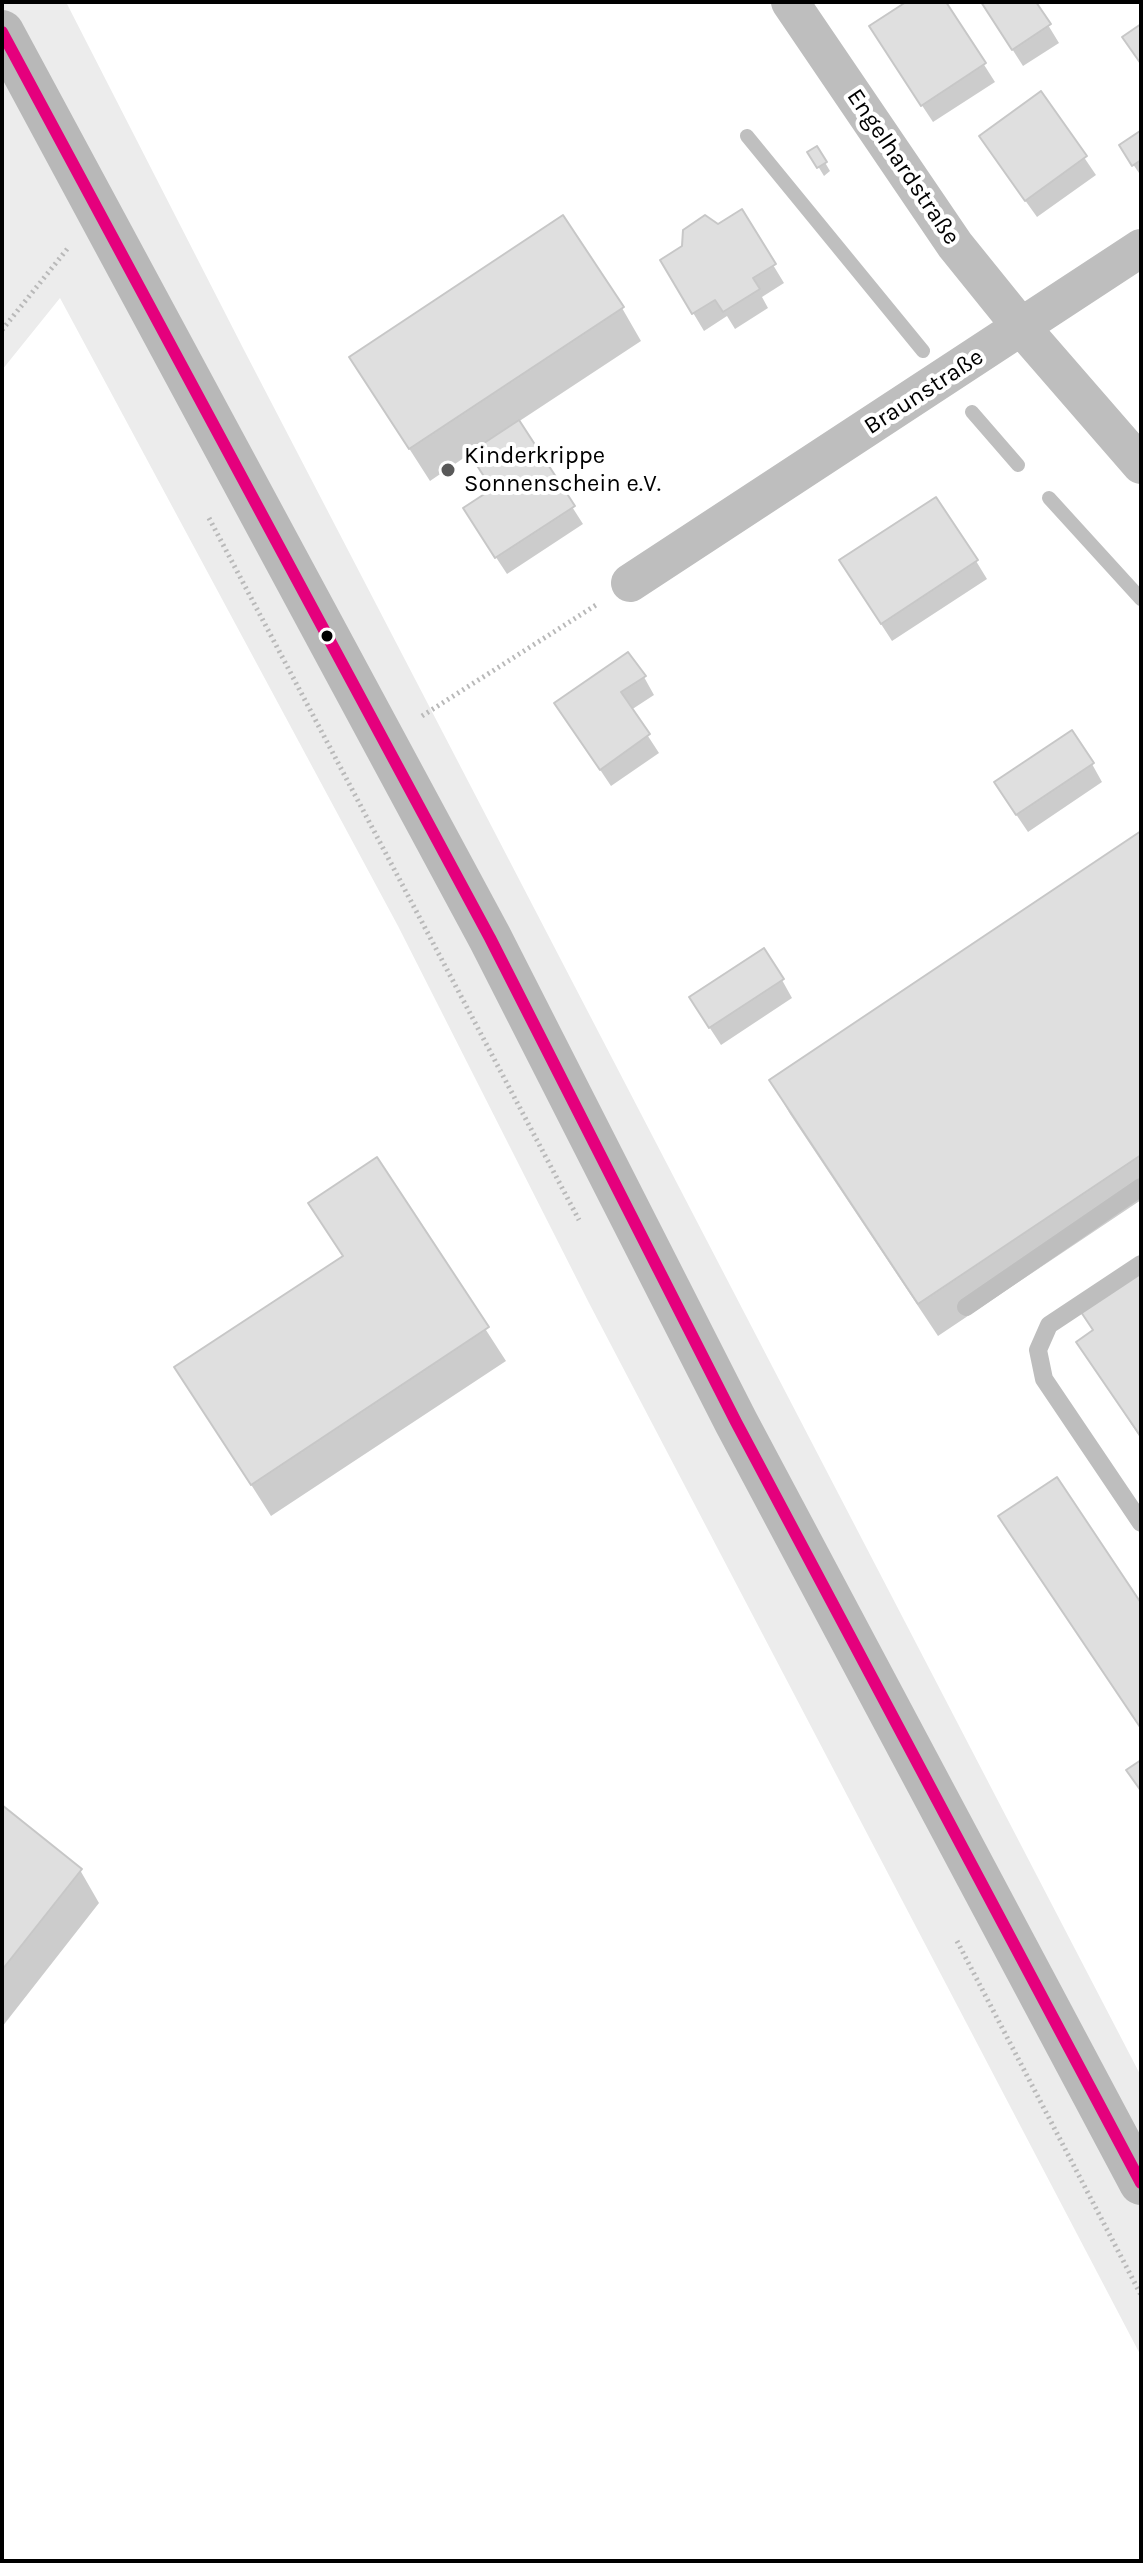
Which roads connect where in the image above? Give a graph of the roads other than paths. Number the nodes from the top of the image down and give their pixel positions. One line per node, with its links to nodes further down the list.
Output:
1 (790, 2): 4 (street, Engelhardstraße)
2 (2, 32): 11 (street)
3 (1141, 248): 4 (street, Braunstraße)
4 (1022, 328): 5 (street, Engelhardstraße); 6 (street, Braunstraße)
5 (1141, 465)
6 (630, 583)
7 (1141, 1187): 9 (lane)
8 (1141, 1264): 10 (lane)
9 (966, 1307)
10 (1141, 1523)
11 (1141, 2183)

